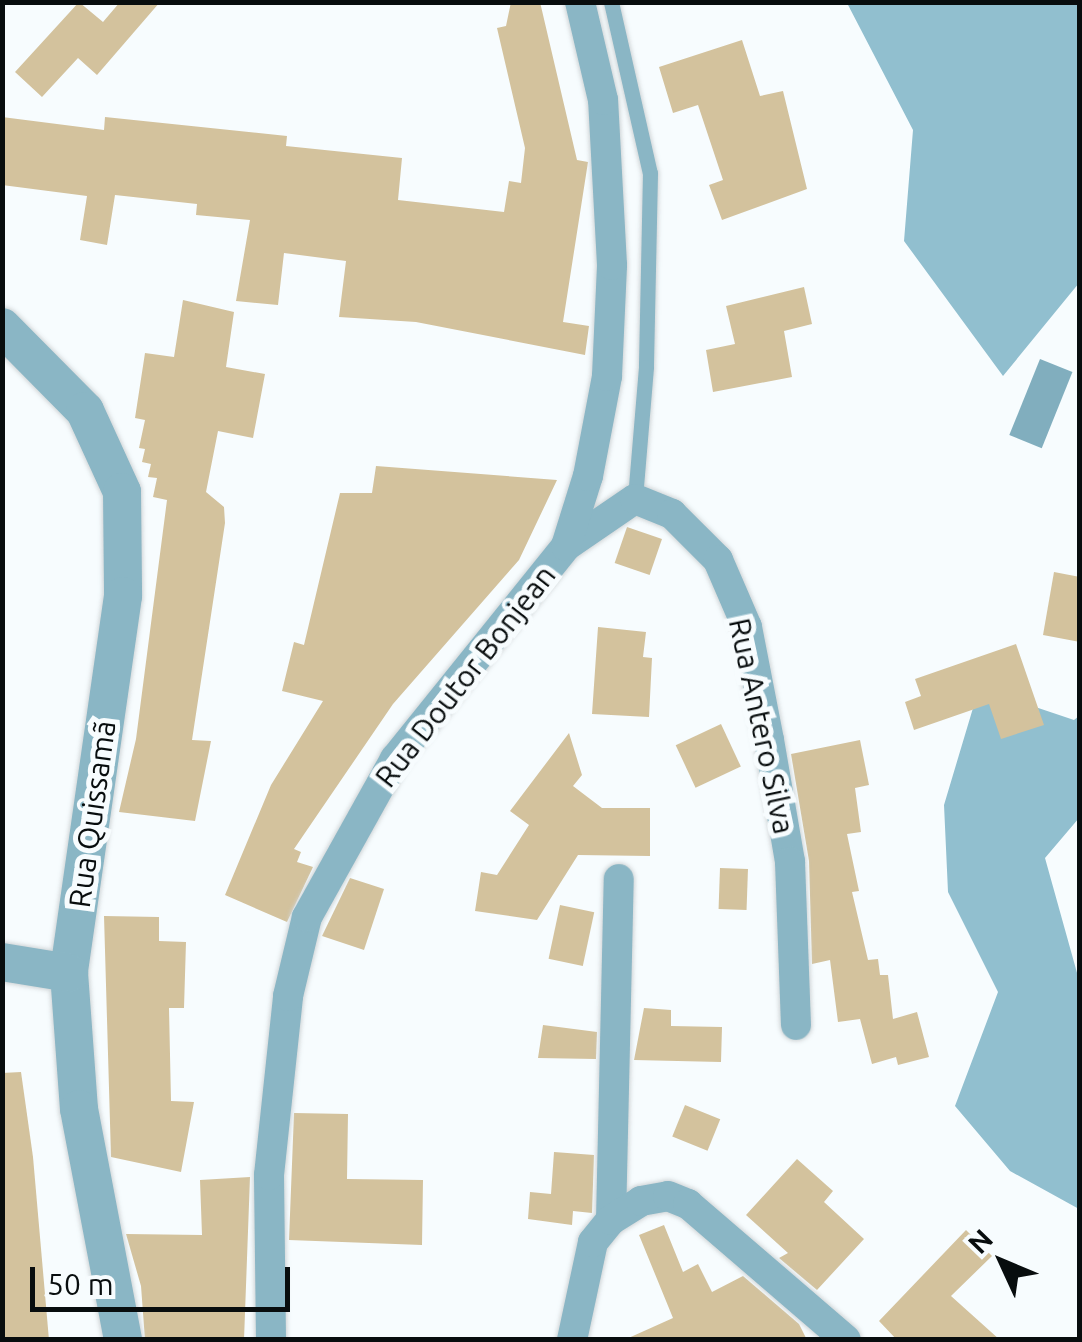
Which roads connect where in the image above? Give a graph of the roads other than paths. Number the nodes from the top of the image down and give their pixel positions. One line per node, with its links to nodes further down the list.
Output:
1 (580, 2): 5 (street, Rua Doutor Bonjean)
2 (611, 2): 4 (lane)
3 (2, 327): 8 (street, Rua Quissamã)
4 (635, 499): 5 (street); 9 (street, Rua Antero Silva)
5 (566, 546): 12 (street, Rua Doutor Bonjean)
6 (619, 879): 10 (street)
7 (2, 962): 8 (street)
8 (69, 973): 11 (street, Rua Quissamã)
9 (796, 1025)
10 (611, 1220): 13 (street); 14 (street)
11 (124, 1340)
12 (271, 1340)
13 (572, 1340)
14 (846, 1340)

